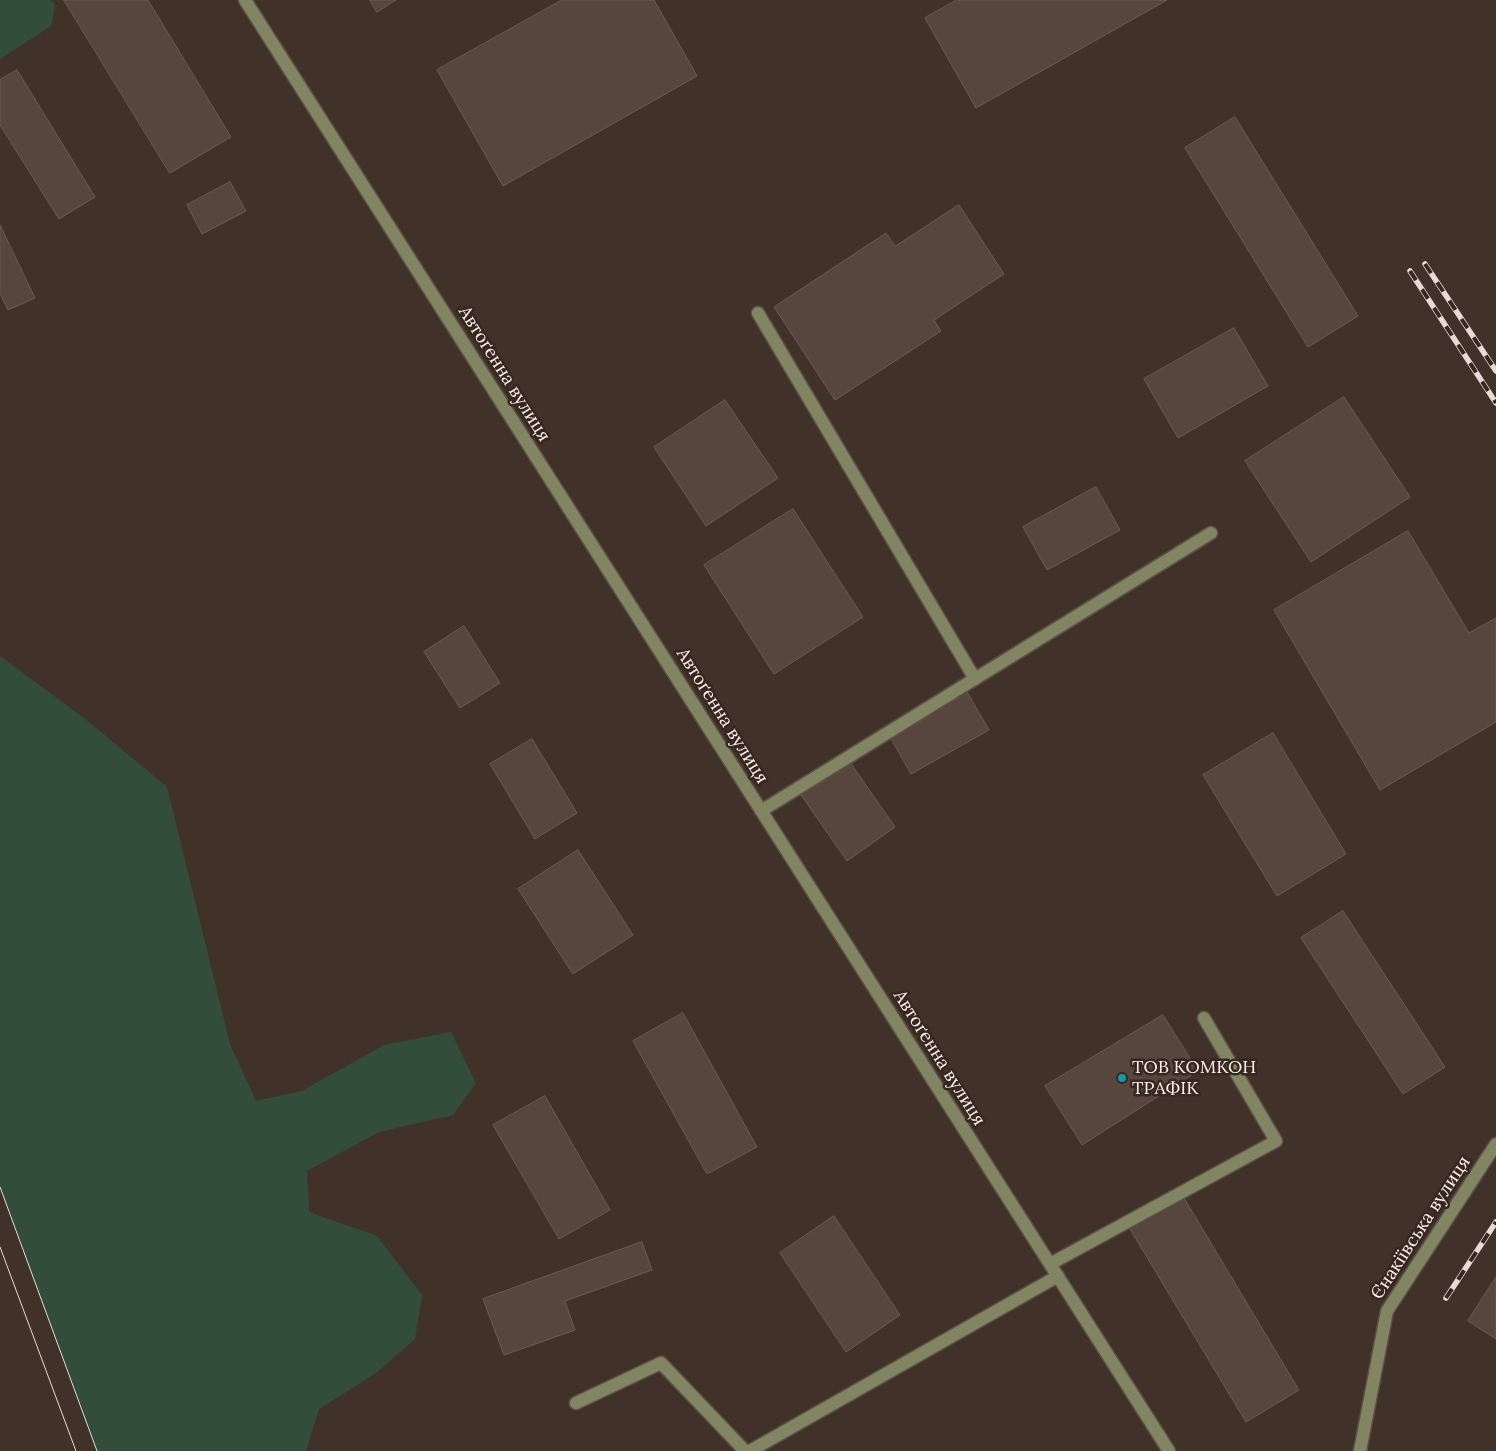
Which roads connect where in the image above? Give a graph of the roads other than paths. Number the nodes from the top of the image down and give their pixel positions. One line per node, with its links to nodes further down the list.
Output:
1 (245, 0): 5 (street, Автоґенна вулиця)
2 (758, 313): 4 (street)
3 (1211, 533): 4 (street)
4 (975, 679): 5 (street)
5 (761, 811): 8 (street, Автоґенна вулиця)
6 (1204, 1018): 8 (street)
7 (1496, 1144): 14 (street, Єнакіївська вулиця)
8 (1050, 1264): 9 (street, Автоґенна вулиця)
9 (1058, 1276): 12 (street); 13 (street, Автоґенна вулиця)
10 (576, 1403): 11 (street)
11 (745, 1451)
12 (750, 1451)
13 (1169, 1451)
14 (1360, 1451)

